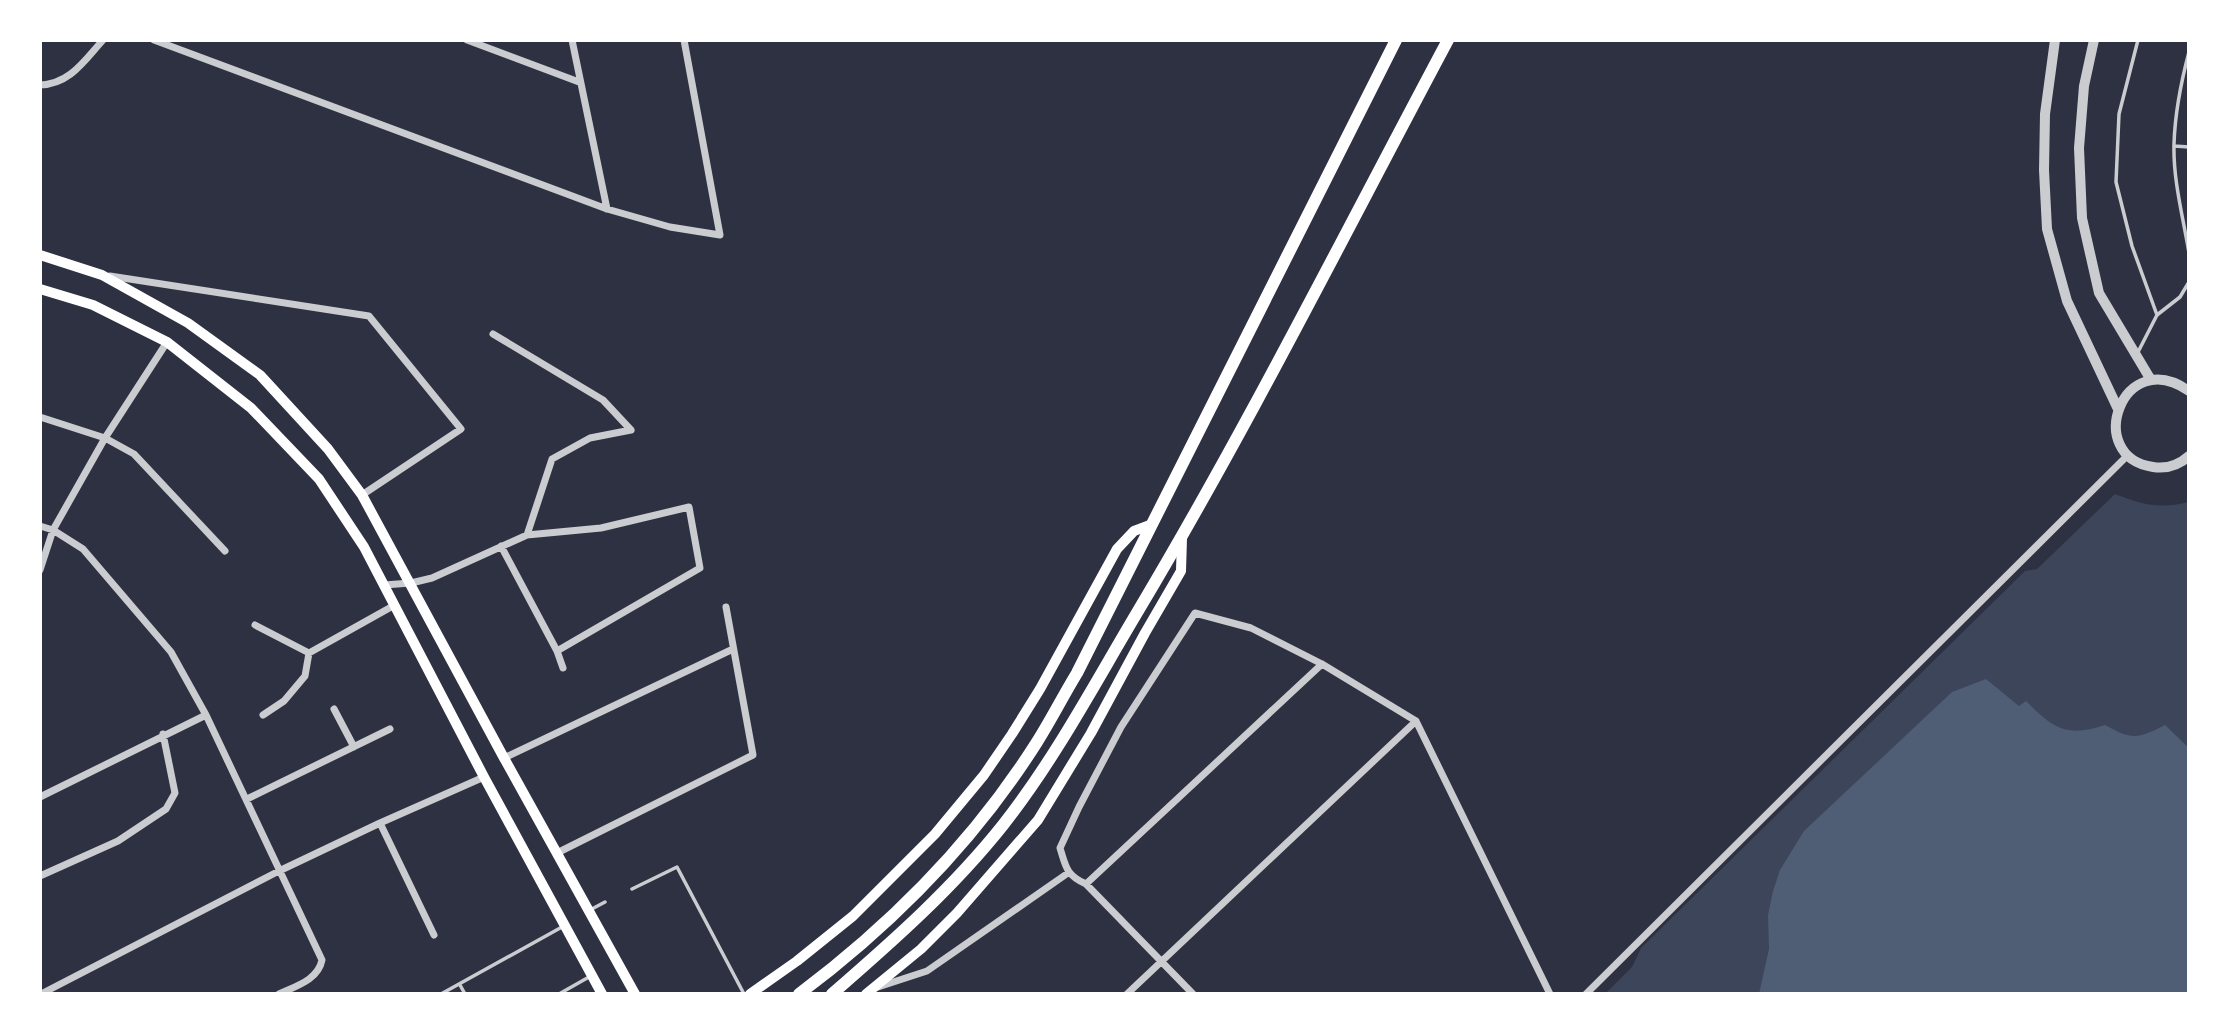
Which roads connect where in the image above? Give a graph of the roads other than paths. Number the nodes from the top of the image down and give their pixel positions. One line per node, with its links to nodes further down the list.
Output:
1 (103, 40): 13 (street)
2 (154, 40): 16 (street)
3 (467, 40): 12 (street)
4 (572, 40): 12 (street)
5 (684, 40): 16 (street)
6 (1396, 40): 34 (main road)
7 (1448, 40): 38 (main road)
8 (2055, 40): 28 (street)
9 (2094, 40): 25 (street)
10 (2138, 40): 22 (lane)
11 (2189, 52): 14 (lane)
12 (579, 82): 16 (street)
13 (40, 85)
14 (2174, 146): 15 (lane); 17 (lane)
15 (2189, 147)
16 (607, 209)
17 (2189, 253)
18 (40, 256): 19 (main road)
19 (102, 275): 33 (main road); 33 (street)
20 (2189, 282): 22 (lane)
21 (40, 289): 24 (main road)
22 (2157, 315): 25 (lane)
23 (493, 334): 37 (street)
24 (167, 342): 30 (street); 43 (main road)
25 (2136, 356): 26 (street)
26 (2151, 380): 27 (street); 28 (street)
27 (2189, 391)
28 (2118, 409): 31 (street)
29 (40, 417): 30 (street)
30 (105, 438): 36 (street); 40 (street)
31 (2128, 455): 32 (street); 91 (street)
32 (2187, 461)
33 (362, 495): 42 (main road)
34 (1150, 525): 85 (main road); 86 (main road)
35 (40, 526): 36 (street)
36 (53, 530): 41 (street); 53 (street)
37 (527, 535): 39 (street); 48 (street)
38 (1182, 538): 77 (main road); 87 (main road)
39 (501, 546): 42 (street); 48 (street)
40 (225, 551)
41 (40, 570)
42 (411, 583): 43 (street); 59 (main road)
43 (384, 585): 44 (main road)
44 (393, 606): 49 (street); 60 (main road)
45 (726, 607): 47 (street)
46 (255, 625): 49 (street)
47 (733, 649): 59 (street); 64 (street)
48 (557, 651): 51 (street)
49 (309, 653): 54 (street)
50 (1322, 664): 55 (street); 66 (street); 68 (street)
51 (563, 668)
52 (334, 709): 58 (street)
53 (206, 715): 57 (street); 62 (street)
54 (263, 715)
55 (1416, 721): 74 (street); 90 (street)
56 (390, 729): 58 (street)
57 (163, 734): 61 (street); 67 (street)
58 (354, 747): 62 (street)
59 (504, 758): 64 (main road)
60 (484, 777): 63 (street); 72 (main road)
61 (40, 797)
62 (247, 799): 65 (street)
63 (380, 823): 65 (street); 73 (street)
64 (557, 853): 71 (main road)
65 (279, 871): 78 (street); 79 (street)
66 (1068, 873): 68 (street); 77 (street)
67 (40, 876)
68 (1086, 884): 74 (street)
69 (632, 889): 85 (lane)
70 (606, 901): 71 (lane)
71 (588, 911): 84 (main road)
72 (564, 926): 75 (main road); 76 (lane)
73 (434, 935)
74 (1160, 961): 88 (street); 89 (street)
75 (591, 976): 82 (lane); 83 (main road)
76 (460, 985): 80 (lane); 81 (lane)
77 (870, 991)
78 (41, 994)
79 (279, 994)
80 (442, 994)
81 (465, 994)
82 (559, 994)
83 (601, 994)
84 (635, 994)
85 (747, 994)
86 (799, 994)
87 (832, 994)
88 (1126, 994)
89 (1193, 994)
90 (1550, 994)
91 (1586, 994)

